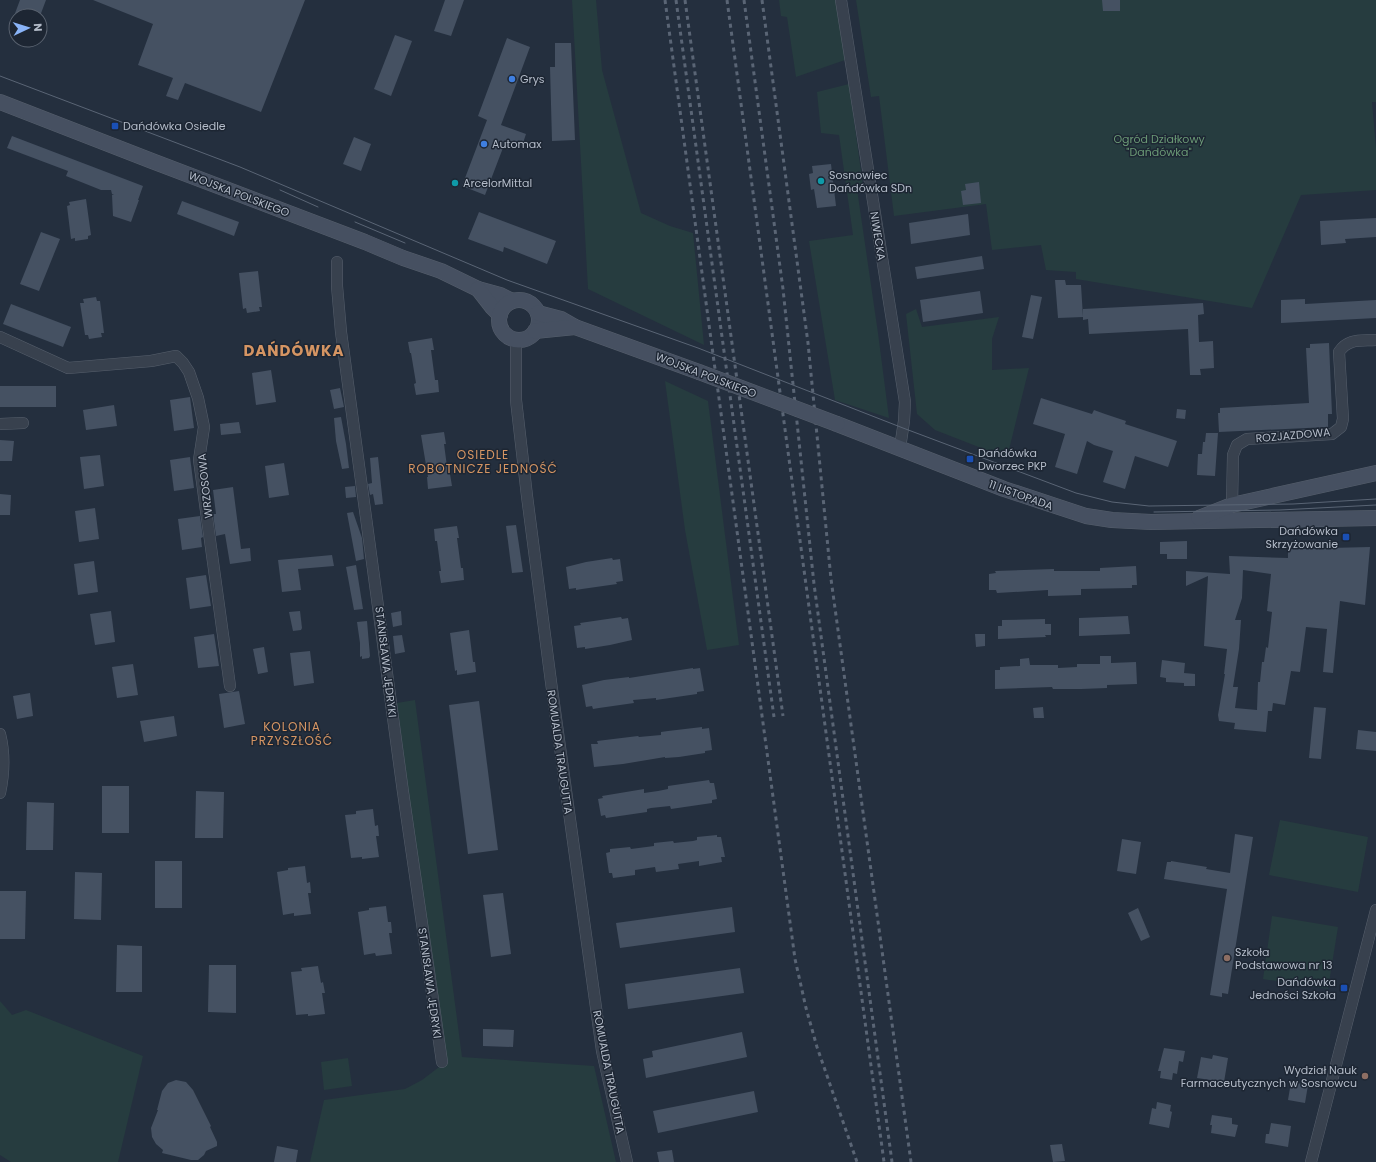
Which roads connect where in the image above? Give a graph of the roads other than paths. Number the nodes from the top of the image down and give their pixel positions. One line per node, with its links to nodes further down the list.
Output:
1 (841, 0): 16 (street, NIWECKA)
2 (0, 102): 4 (main road, WOJSKA POLSKIEGO)
3 (337, 262): 25 (street, STANISŁAWA JĘDRYKI)
4 (478, 289): 5 (main road, WOJSKA POLSKIEGO); 7 (main road, WOJSKA POLSKIEGO)
5 (512, 301): 6 (main road); 7 (main road)
6 (538, 313): 8 (main road, WOJSKA POLSKIEGO); 9 (main road)
7 (500, 315): 11 (main road)
8 (575, 327): 9 (main road, WOJSKA POLSKIEGO); 15 (main road, WOJSKA POLSKIEGO, bridge)
9 (535, 331): 11 (main road)
10 (0, 337): 21 (street, WRZOSOWA)
11 (516, 339): 26 (street, ROMUALDA TRAUGUTTA)
12 (1376, 340): 18 (street, ROZJAZDOWA)
13 (23, 423): 14 (street)
14 (0, 424)
15 (837, 424): 16 (main road, 11 LISTOPADA)
16 (900, 448): 20 (main road, 11 LISTOPADA)
17 (1376, 473): 18 (main road, 11 LISTOPADA)
18 (1232, 505): 20 (main road, 11 LISTOPADA)
19 (1376, 518): 20 (main road, 11 LISTOPADA)
20 (1191, 522)
21 (230, 686)
22 (0, 734): 23 (street)
23 (0, 793)
24 (1376, 910): 27 (street)
25 (442, 1062)
26 (627, 1162)
27 (1311, 1162)

